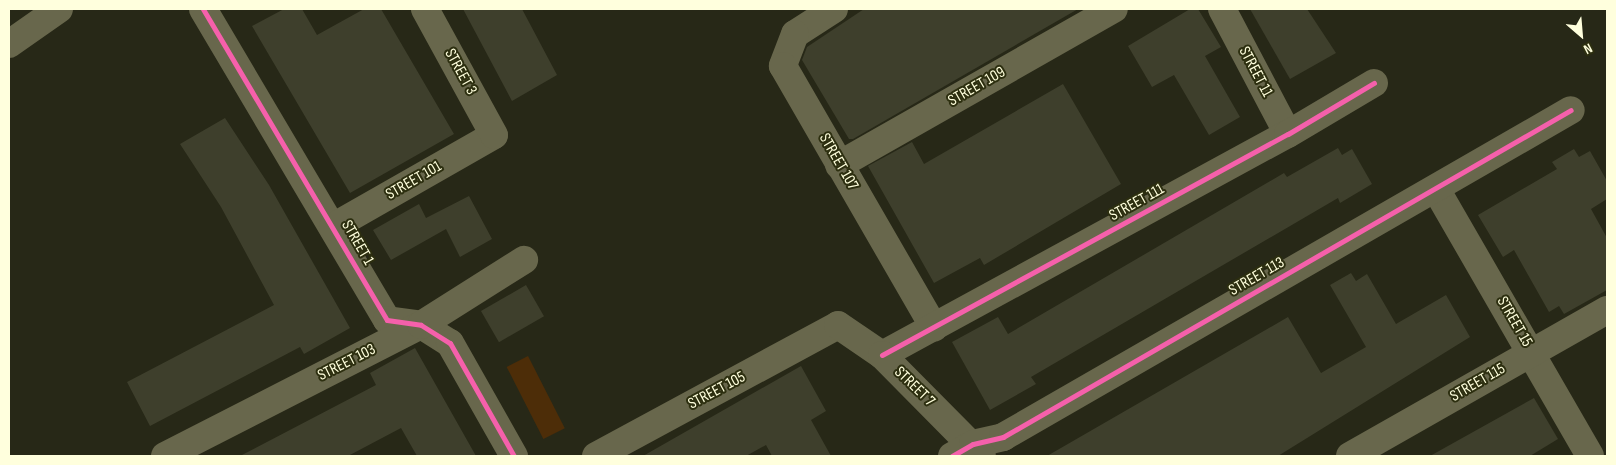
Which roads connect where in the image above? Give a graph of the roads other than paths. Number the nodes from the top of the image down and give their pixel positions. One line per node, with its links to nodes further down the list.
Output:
1 (60, 9): 7 (street)
2 (203, 9): 14 (street, STREET 1)
3 (425, 9): 10 (street, STREET 3)
4 (834, 9): 12 (street, STREET 107)
5 (1114, 9): 12 (street, STREET 109)
6 (1222, 9): 11 (street, STREET 11)
7 (9, 44)
8 (1374, 83): 11 (street, STREET 111)
9 (1572, 110): 13 (street, STREET 113)
10 (494, 134): 14 (street, STREET 101)
11 (1288, 134): 19 (street, STREET 111)
12 (839, 165): 19 (street, STREET 107)
13 (1436, 189): 20 (street, STREET 15); 22 (street, STREET 113)
14 (333, 227): 17 (street, STREET 1)
15 (524, 260): 17 (street, STREET 103)
16 (1607, 310): 20 (street, STREET 115)
17 (421, 325): 23 (street, STREET 103); 24 (street, STREET 1)
18 (838, 325): 21 (street, STREET 7); 25 (street, STREET 105)
19 (934, 328): 21 (street, STREET 111)
20 (1532, 352): 26 (street, STREET 115); 27 (street, STREET 15)
21 (882, 356): 22 (street, STREET 7)
22 (969, 452)
23 (165, 456)
24 (514, 456)
25 (596, 456)
26 (1350, 456)
27 (1590, 456)

